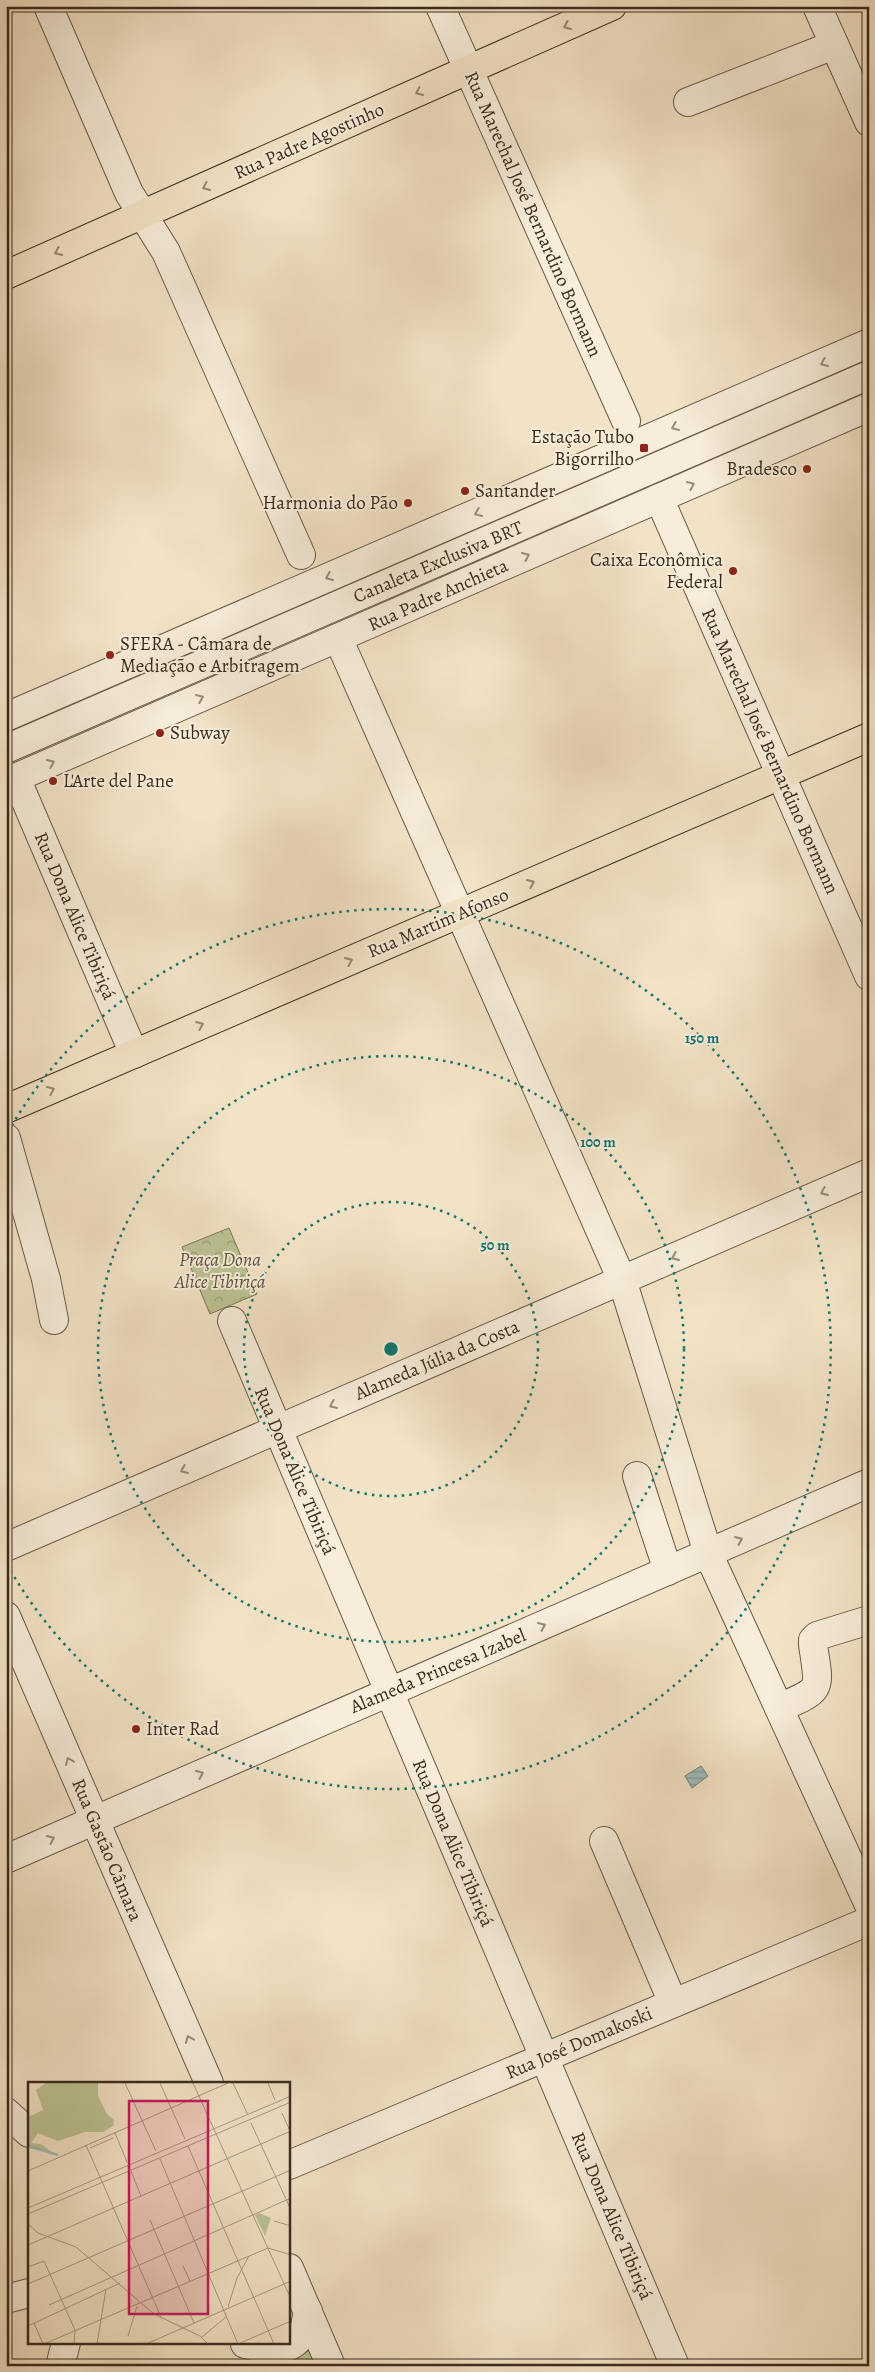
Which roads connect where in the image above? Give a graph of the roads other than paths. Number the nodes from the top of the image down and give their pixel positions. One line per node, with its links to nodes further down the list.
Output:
1 (48, 6): 9 (street)
2 (440, 6): 6 (street, Rua Marechal José Bernardino Bormann)
3 (612, 6): 6 (main road, Rua Padre Agostinho, one-way to 6)
4 (817, 6): 5 (street)
5 (834, 45): 7 (street); 8 (street)
6 (469, 70): 9 (main road, Rua Padre Agostinho, one-way to 9); 14 (street, Rua Marechal José Bernardino Bormann)
7 (688, 102)
8 (869, 122)
9 (143, 215): 10 (main road, Rua Padre Agostinho, one-way to 10); 16 (street)
10 (6, 275)
11 (869, 343): 18 (street, one-way to 18)
12 (869, 375): 20 (street, Canaleta Exclusiva BRT)
13 (869, 407): 15 (street, Rua Padre Anchieta, one-way to 13)
14 (626, 421)
15 (659, 498): 17 (street, Rua Padre Anchieta, one-way to 15); 21 (street, Rua Marechal José Bernardino Bormann)
16 (301, 555)
17 (338, 638): 22 (street, Rua Padre Anchieta, one-way to 17); 23 (street)
18 (6, 717)
19 (869, 737): 21 (main road, Rua Martim Afonso)
20 (6, 749)
21 (781, 775): 23 (main road, Rua Martim Afonso, one-way to 21); 24 (street, Rua Marechal José Bernardino Bormann)
22 (11, 780): 25 (street, Rua Dona Alice Tibiriçá)
23 (460, 914): 25 (main road, Rua Martim Afonso, one-way to 23); 29 (street)
24 (869, 976)
25 (134, 1054): 26 (main road, Rua Martim Afonso, one-way to 25)
26 (6, 1109)
27 (6, 1138): 30 (street)
28 (869, 1173): 29 (street, Alameda Júlia da Costa, one-way to 29)
29 (622, 1280): 32 (street, Alameda Júlia da Costa, one-way to 32); 36 (street)
30 (54, 1320)
31 (232, 1321): 32 (street, Rua Dona Alice Tibiriçá)
32 (278, 1429): 35 (street, Alameda Júlia da Costa, one-way to 35); 40 (street, Rua Dona Alice Tibiriçá)
33 (637, 1476): 37 (street)
34 (869, 1483): 36 (street, Alameda Princesa Izabel, one-way to 34)
35 (6, 1547)
36 (708, 1553): 37 (street, Alameda Princesa Izabel); 41 (street)
37 (668, 1571): 40 (street, Alameda Princesa Izabel, one-way to 37)
38 (6, 1616): 42 (street, Rua Gastão Câmara, one-way to 38)
39 (869, 1620): 41 (street)
40 (389, 1692): 42 (street, Alameda Princesa Izabel, one-way to 40); 48 (street, Rua Dona Alice Tibiriçá)
41 (778, 1708): 45 (street)
42 (94, 1820): 44 (street, Alameda Princesa Izabel, one-way to 42); 49 (street, Rua Gastão Câmara, one-way to 42)
43 (604, 1841): 47 (street)
44 (6, 1859)
45 (869, 1905)
46 (869, 1921): 47 (street, Rua José Domakoski)
47 (673, 2003): 48 (street, Rua José Domakoski)
48 (544, 2058): 52 (street, Rua José Domakoski); 62 (street, Rua Dona Alice Tibiriçá)
49 (208, 2082)
50 (6, 2112): 51 (street)
51 (28, 2133)
52 (290, 2165)
53 (290, 2270): 56 (street)
54 (28, 2293): 55 (street)
55 (6, 2299)
56 (308, 2311): 58 (street); 61 (street)
57 (66, 2344): 59 (street)
58 (245, 2344): 60 (street)
59 (60, 2366)
60 (274, 2366)
61 (331, 2366)
62 (675, 2366)

